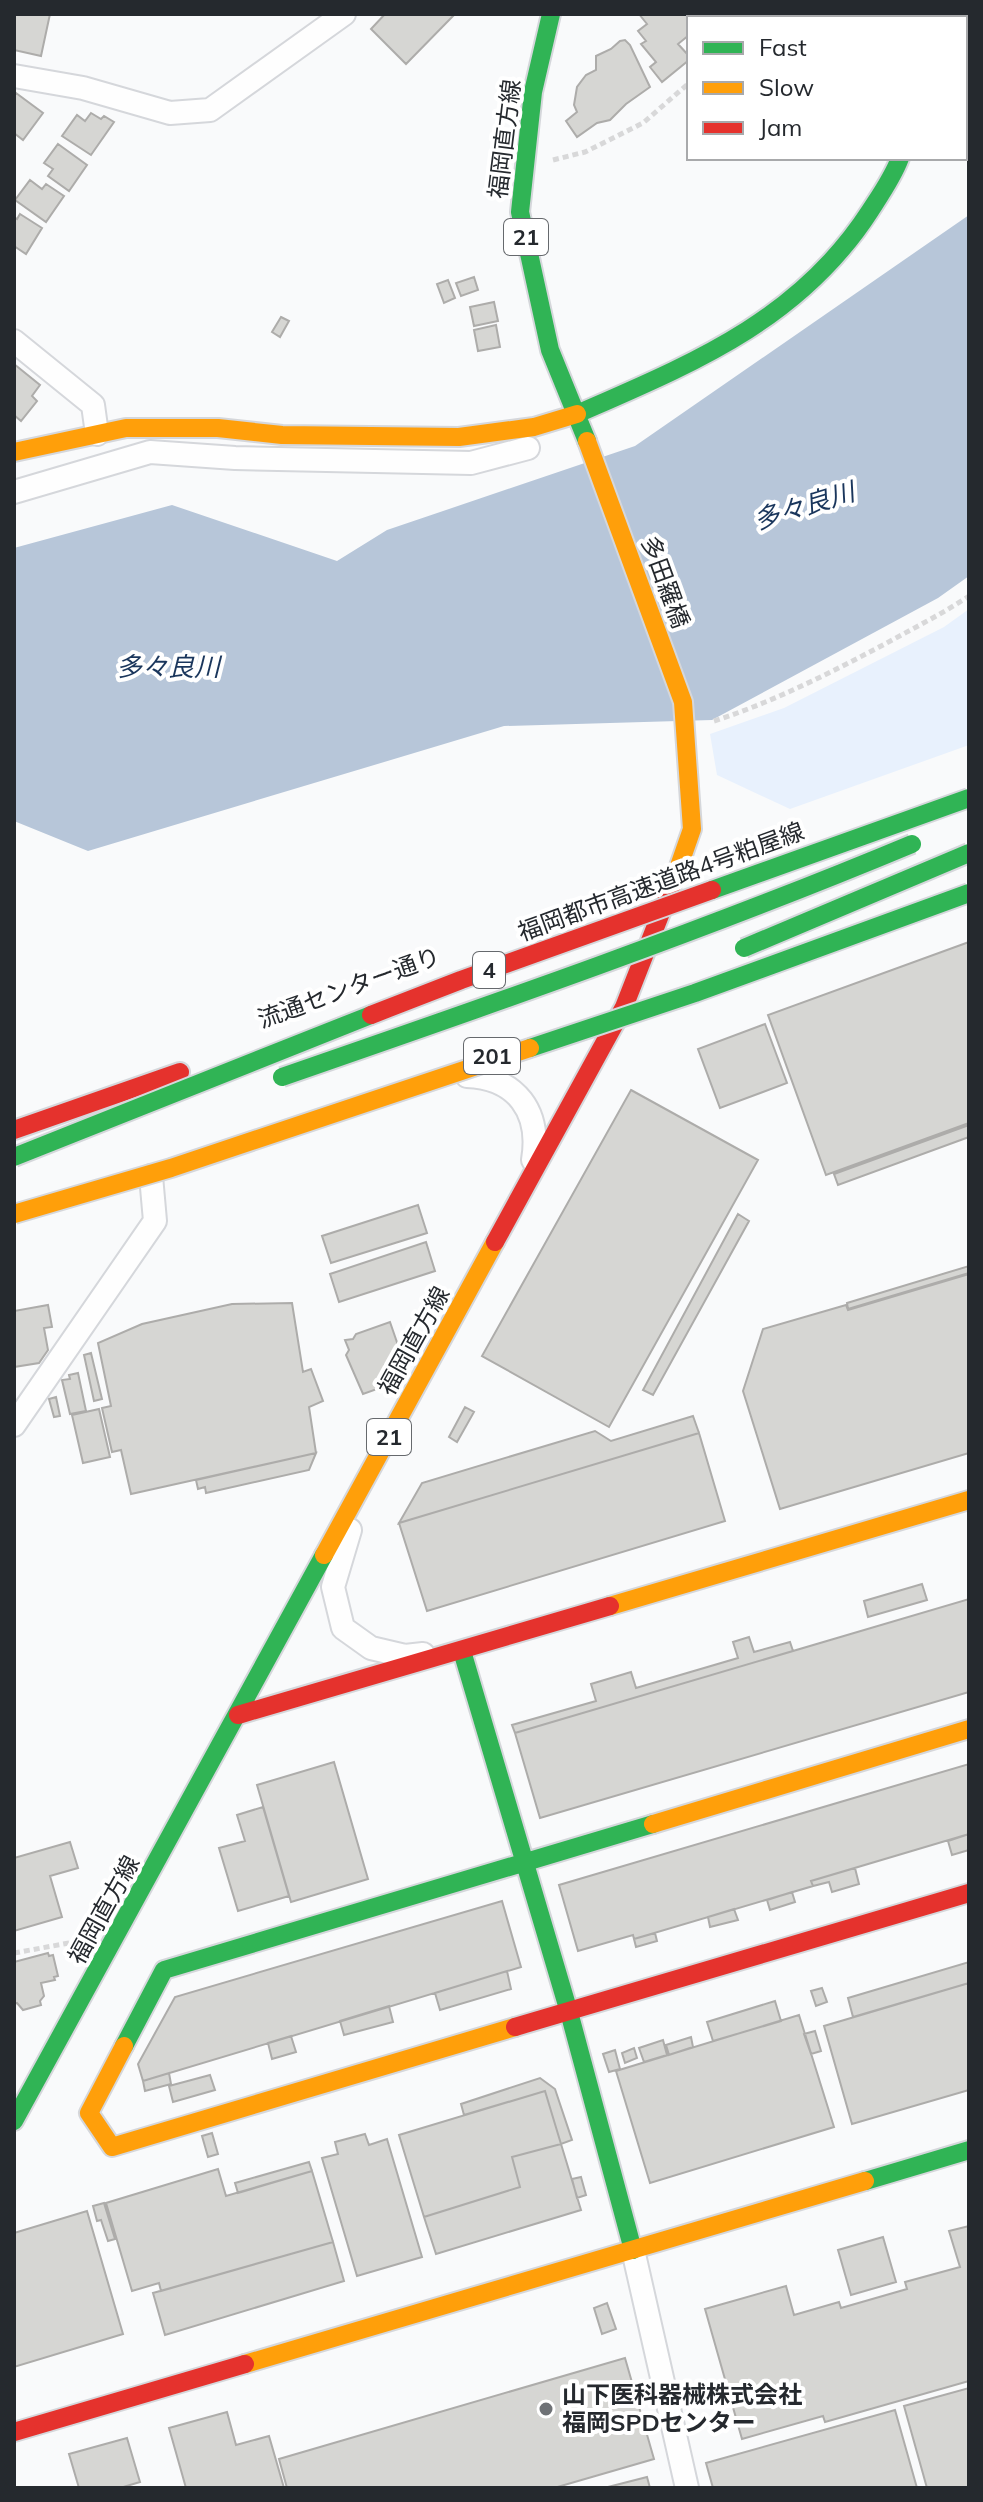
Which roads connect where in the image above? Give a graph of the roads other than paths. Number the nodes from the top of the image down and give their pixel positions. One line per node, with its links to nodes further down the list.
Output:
1 (344, 14): 3 (street)
2 (551, 14): 6 (main road, 福岡直方線 / 21)
3 (14, 76)
4 (899, 160): 6 (main road)
5 (14, 341): 7 (street)
6 (576, 414): 7 (main road); 10 (main road, 福岡直方線 / 21)
7 (97, 434): 9 (main road)
8 (528, 448): 11 (street)
9 (14, 452)
10 (592, 452): 12 (main road, 多田羅橋 / 21)
11 (14, 492)
12 (686, 730): 19 (main road, 福岡直方線 / 21)
13 (969, 787): 19 (main road, 流通センター通り)
14 (969, 798): 28 (main road, 福岡都市高速道路4号粕屋線 / 4, bridge)
15 (928, 837): 24 (main road, bridge)
16 (969, 853): 20 (main road, bridge)
17 (969, 886): 22 (main road, 201)
18 (969, 893): 23 (main road, bridge)
19 (669, 895): 22 (main road, 福岡直方線 / 21); 27 (main road, 流通センター通り)
20 (723, 956)
21 (654, 985): 23 (main road, bridge)
22 (624, 1007): 26 (main road, 201); 31 (main road, 福岡直方線 / 21)
23 (502, 1057): 32 (main road, bridge)
24 (264, 1082)
25 (219, 1095): 28 (main road, bridge)
26 (374, 1100): 30 (main road, 201); 31 (street)
27 (14, 1130)
28 (70, 1135): 29 (main road, 福岡都市高速道路4号粕屋線 / 4, bridge)
29 (14, 1157)
30 (151, 1176): 33 (main road, 201); 34 (street)
31 (530, 1181): 35 (main road, 福岡直方線 / 21)
32 (14, 1214)
33 (14, 1224)
34 (14, 1425)
35 (366, 1479): 37 (street); 38 (main road, 福岡直方線 / 21)
36 (969, 1500): 37 (main road)
37 (462, 1651): 38 (main road); 40 (main road)
38 (238, 1715): 43 (main road, 福岡直方線 / 21)
39 (969, 1729): 40 (main road)
40 (524, 1860): 42 (main road); 42 (main road)
41 (969, 1893): 42 (main road)
42 (569, 2012): 45 (main road)
43 (14, 2121)
44 (969, 2150): 45 (main road)
45 (633, 2250): 46 (main road); 47 (street)
46 (14, 2432)
47 (687, 2488)

